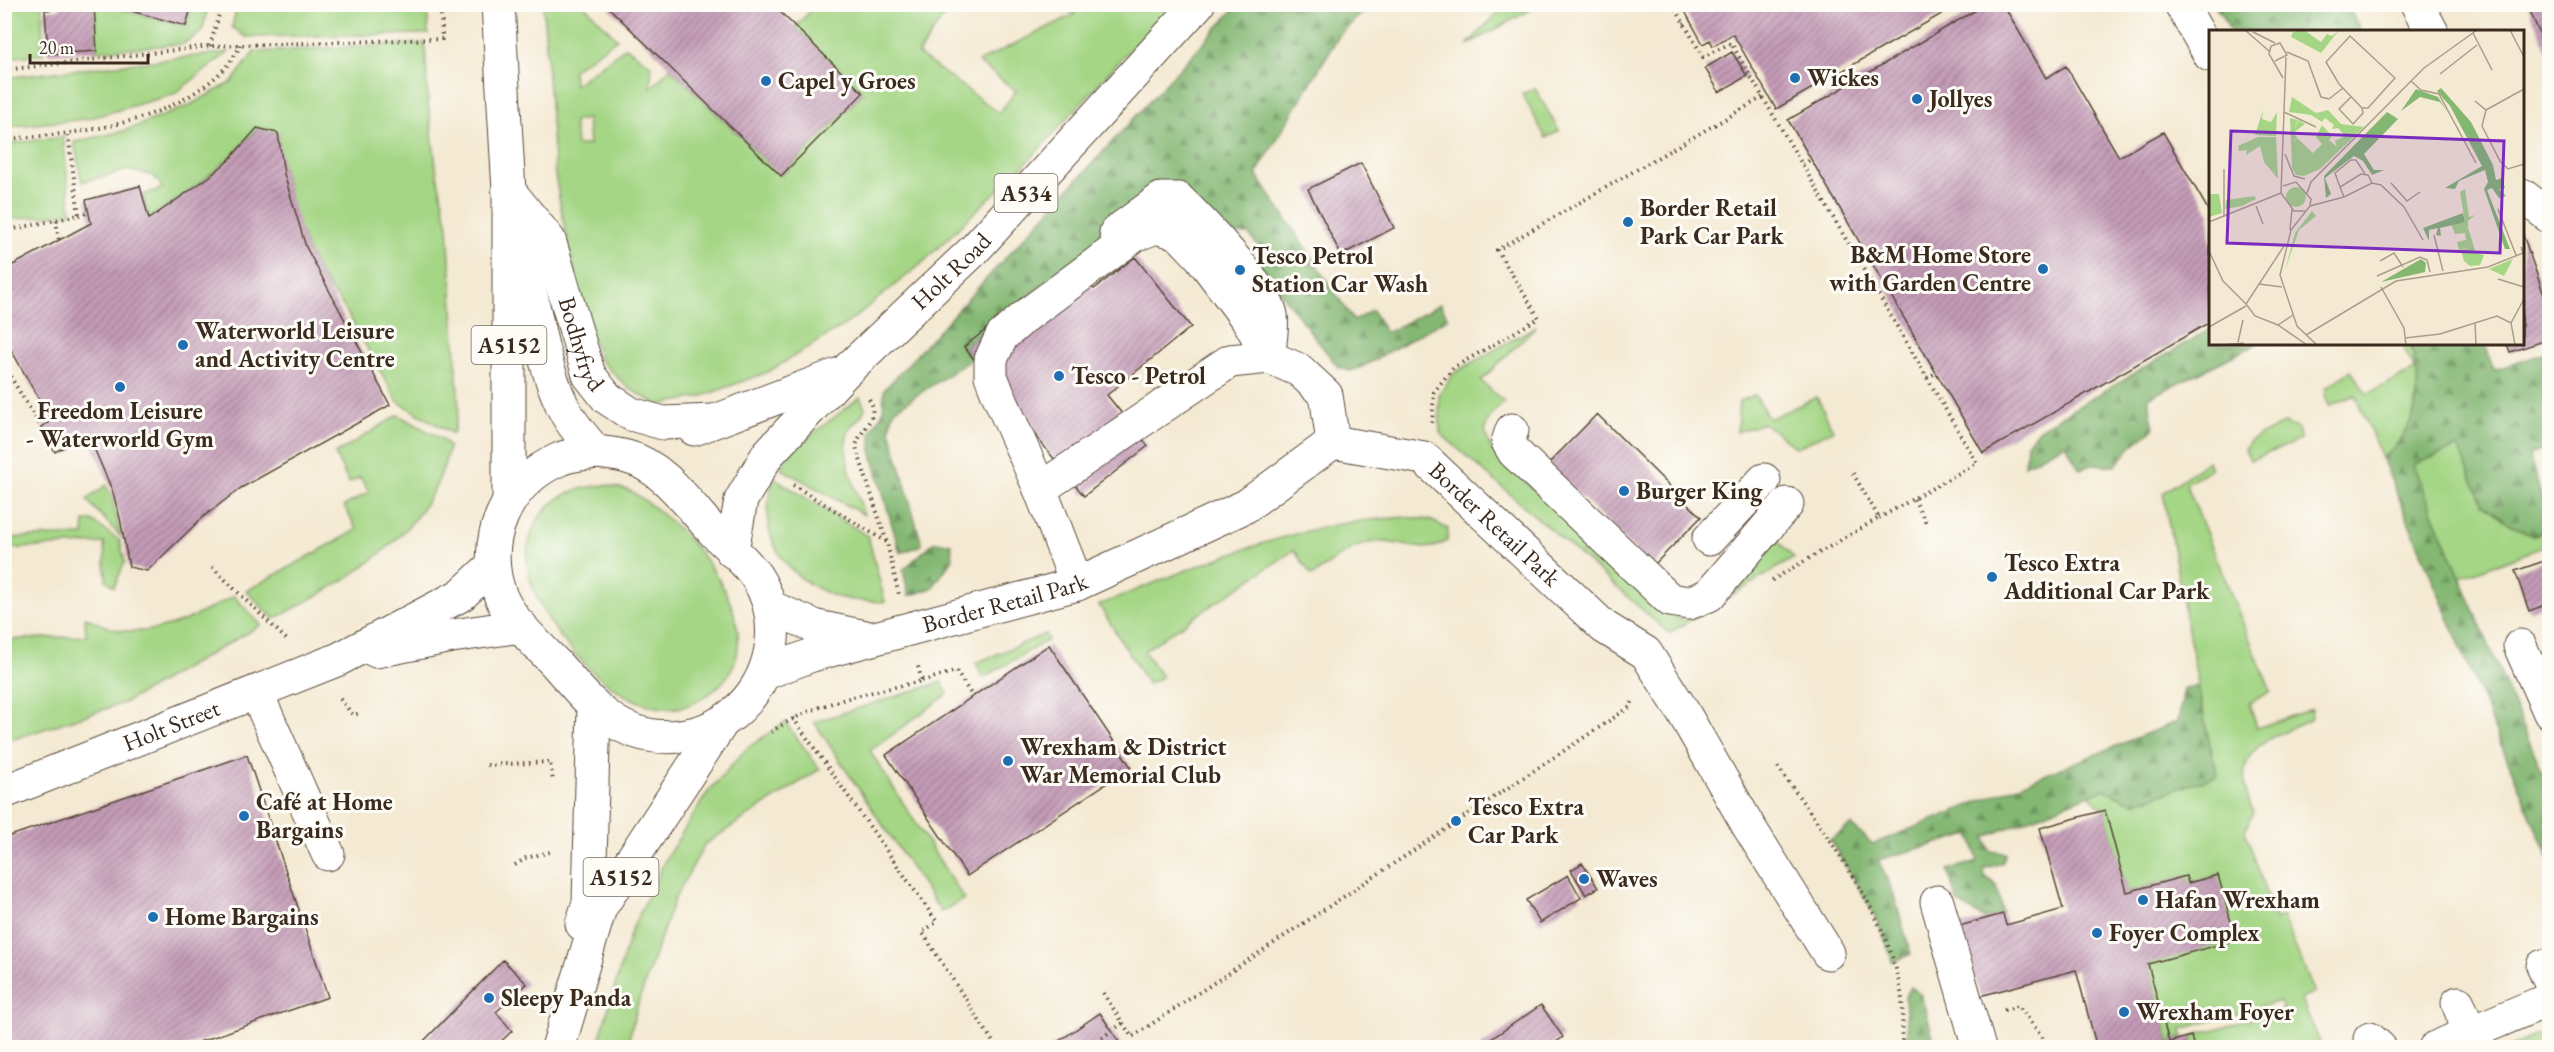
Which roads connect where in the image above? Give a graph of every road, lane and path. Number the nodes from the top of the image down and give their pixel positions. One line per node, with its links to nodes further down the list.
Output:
1 (222, 4): 12 (path)
2 (441, 4): 11 (path)
3 (498, 4): 20 (main road, Bodhyfryd / A5152)
4 (1198, 4): 32 (main road, Holt Road / A534)
5 (1673, 4): 9 (path)
6 (2181, 4): 13 (main road)
7 (2417, 4): 10 (main road)
8 (1690, 21): 9 (path)
9 (1684, 24): 15 (path)
10 (2431, 30)
11 (241, 45): 12 (path); 16 (path)
12 (210, 46): 14 (path)
13 (2209, 52)
14 (4, 70)
15 (1762, 97): 19 (path); 37 (path)
16 (68, 134): 17 (path); 23 (path)
17 (4, 139)
18 (1811, 159): 19 (path)
19 (1803, 165): 29 (path)
20 (509, 191): 35 (main road, Bodhyfryd); 40 (main road, Bodhyfryd / A5152); 45 (main road, Bodhyfryd / A5152)
21 (2524, 196): 24 (main road)
22 (89, 213): 23 (path)
23 (79, 215): 25 (path)
24 (2550, 217)
25 (56, 220): 26 (path); 27 (path)
26 (4, 231)
27 (59, 241)
28 (1863, 247): 29 (path)
29 (1854, 252): 34 (path)
30 (1269, 357): 39 (main road); 44 (main road); 44 (main road)
31 (4, 366): 36 (path)
32 (845, 372): 35 (main road, Holt Road); 42 (main road, Holt Road / A534); 51 (path)
33 (1936, 373): 34 (path)
34 (1927, 378): 46 (path)
35 (713, 421): 41 (main road, Holt Road)
36 (41, 426)
37 (1434, 428)
38 (1512, 430): 47 (main road)
39 (1333, 442): 55 (main road, Border Retail Park); 62 (main road, Border Retail Park)
40 (596, 452): 41 (main road); 45 (main road)
41 (629, 457): 52 (main road)
42 (762, 465): 51 (path); 52 (main road, Holt Road / A534)
43 (1764, 480): 50 (main road)
44 (1040, 489): 55 (main road)
45 (509, 499): 53 (main road)
46 (1914, 499): 48 (path); 49 (path)
47 (1787, 504)
48 (1879, 518)
49 (1927, 525)
50 (1709, 539)
51 (887, 543): 59 (path)
52 (732, 551): 56 (main road)
53 (493, 565): 58 (main road); 63 (main road, Holt Street)
54 (212, 567): 57 (path)
55 (1077, 584): 59 (main road, Border Retail Park)
56 (770, 607): 60 (main road, Border Retail Park); 64 (main road)
57 (271, 624)
58 (521, 626): 63 (main road, Holt Street); 69 (main road)
59 (907, 630): 60 (main road, Border Retail Park); 65 (path)
60 (873, 639): 64 (main road, Border Retail Park)
61 (2520, 646): 67 (main road)
62 (1646, 653): 81 (main road, Border Retail Park); 85 (path)
63 (339, 659): 66 (main road, Holt Street)
64 (765, 674): 71 (main road)
65 (922, 681): 68 (path); 70 (path)
66 (256, 692): 76 (main road, Holt Street); 78 (main road)
67 (2546, 694)
68 (973, 697)
69 (594, 705): 71 (main road); 86 (main road, A5152)
70 (793, 718): 72 (path); 88 (path)
71 (721, 724): 87 (main road, A5152)
72 (766, 735)
73 (487, 765): 75 (path)
74 (1778, 767): 90 (path)
75 (553, 784)
76 (4, 792)
77 (563, 849): 79 (path)
78 (328, 854)
79 (515, 865)
80 (1937, 902): 91 (main road)
81 (1828, 953)
82 (1104, 993): 85 (path)
83 (2550, 999): 93 (main road)
84 (2002, 1010): 92 (path)
85 (1123, 1023): 89 (path)
86 (539, 1047)
87 (558, 1047)
88 (997, 1047)
89 (1087, 1047)
90 (1902, 1047)
91 (1979, 1047)
92 (2050, 1047)
93 (2435, 1047)

